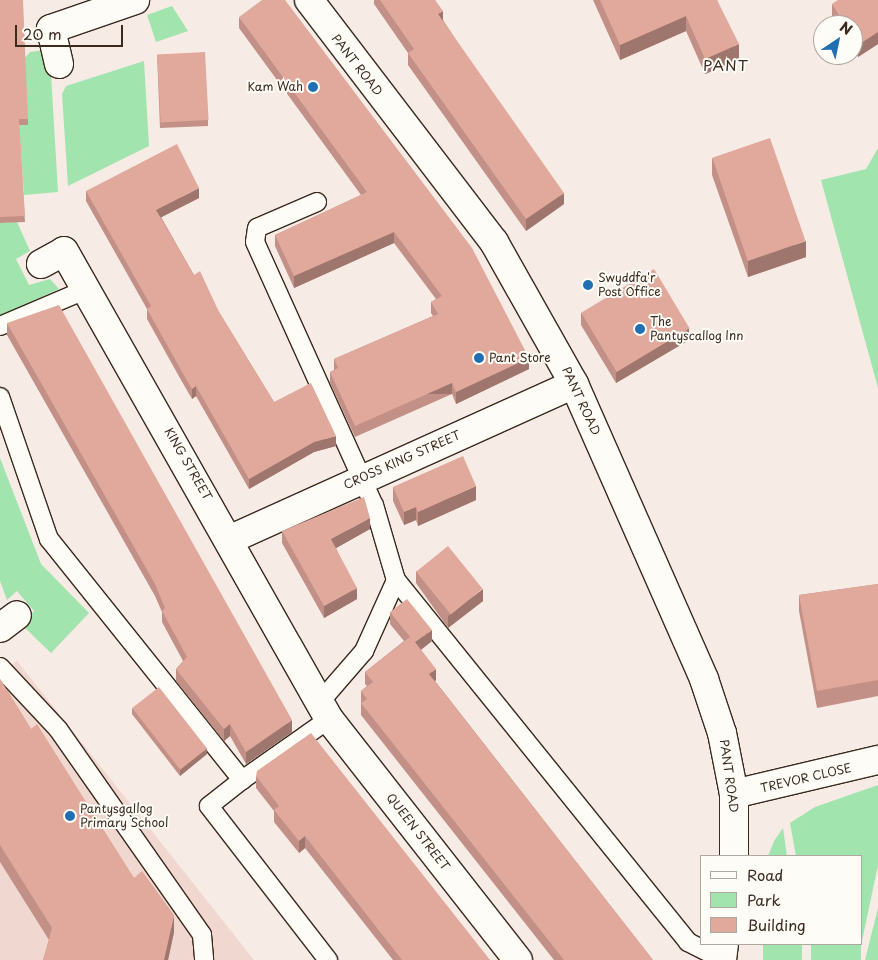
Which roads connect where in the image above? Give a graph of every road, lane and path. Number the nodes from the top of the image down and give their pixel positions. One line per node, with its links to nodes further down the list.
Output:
1 (135, 0): 3 (street)
2 (309, 0): 8 (street, PANT ROAD)
3 (59, 64)
4 (317, 202): 10 (lane)
5 (41, 264): 6 (street, KING STREET)
6 (87, 290): 7 (lane); 11 (street, KING STREET)
7 (0, 326)
8 (574, 384): 10 (street, CROSS KING STREET); 17 (street, PANT ROAD)
9 (0, 397): 16 (lane)
10 (362, 478): 11 (street, CROSS KING STREET); 12 (lane)
11 (231, 539): 14 (street, KING STREET)
12 (396, 580): 14 (lane); 19 (lane)
13 (0, 667): 20 (lane)
14 (324, 711): 16 (lane); 22 (street, QUEEN STREET)
15 (878, 760): 17 (street, TREVOR CLOSE)
16 (242, 780): 21 (lane)
17 (734, 794): 18 (street, PANT ROAD)
18 (734, 855)
19 (723, 954)
20 (204, 960)
21 (328, 960)
22 (518, 960)

